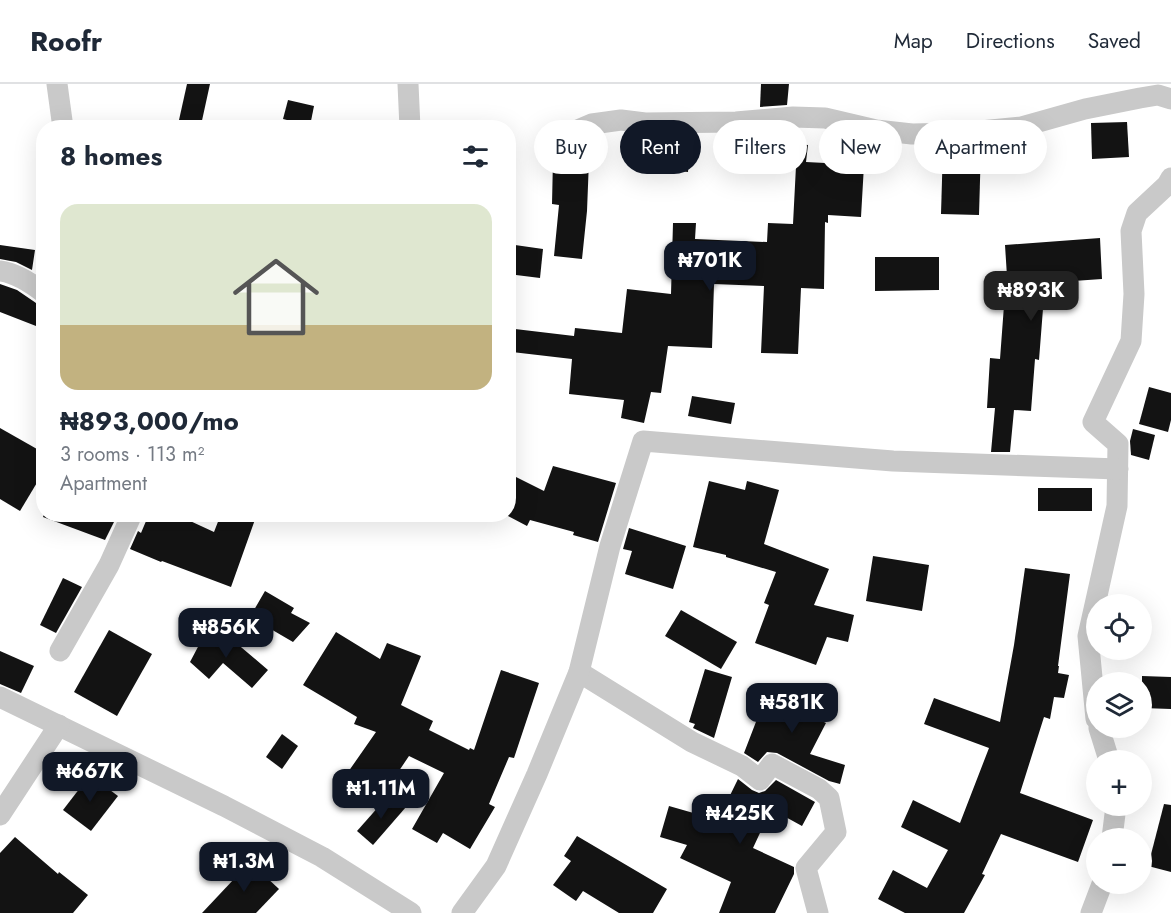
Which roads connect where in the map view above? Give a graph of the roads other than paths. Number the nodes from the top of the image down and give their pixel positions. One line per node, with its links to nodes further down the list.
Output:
1 (57, 84): 5 (street)
2 (408, 84): 6 (street)
3 (1146, 91): 4 (street); 7 (street)
4 (1171, 99)
5 (62, 120)
6 (410, 120)
7 (608, 122)
8 (1171, 178): 12 (street)
9 (4, 271): 10 (street); 11 (street)
10 (36, 275)
11 (36, 288)
12 (1118, 469): 15 (street); 16 (street)
13 (128, 522): 14 (street)
14 (60, 651)
15 (579, 672): 22 (street); 23 (street)
16 (1091, 672)
17 (0, 697): 18 (street)
18 (59, 725): 19 (street); 21 (street)
19 (0, 815)
20 (1098, 894): 24 (street)
21 (411, 913)
22 (462, 913)
23 (818, 913)
24 (1091, 913)

